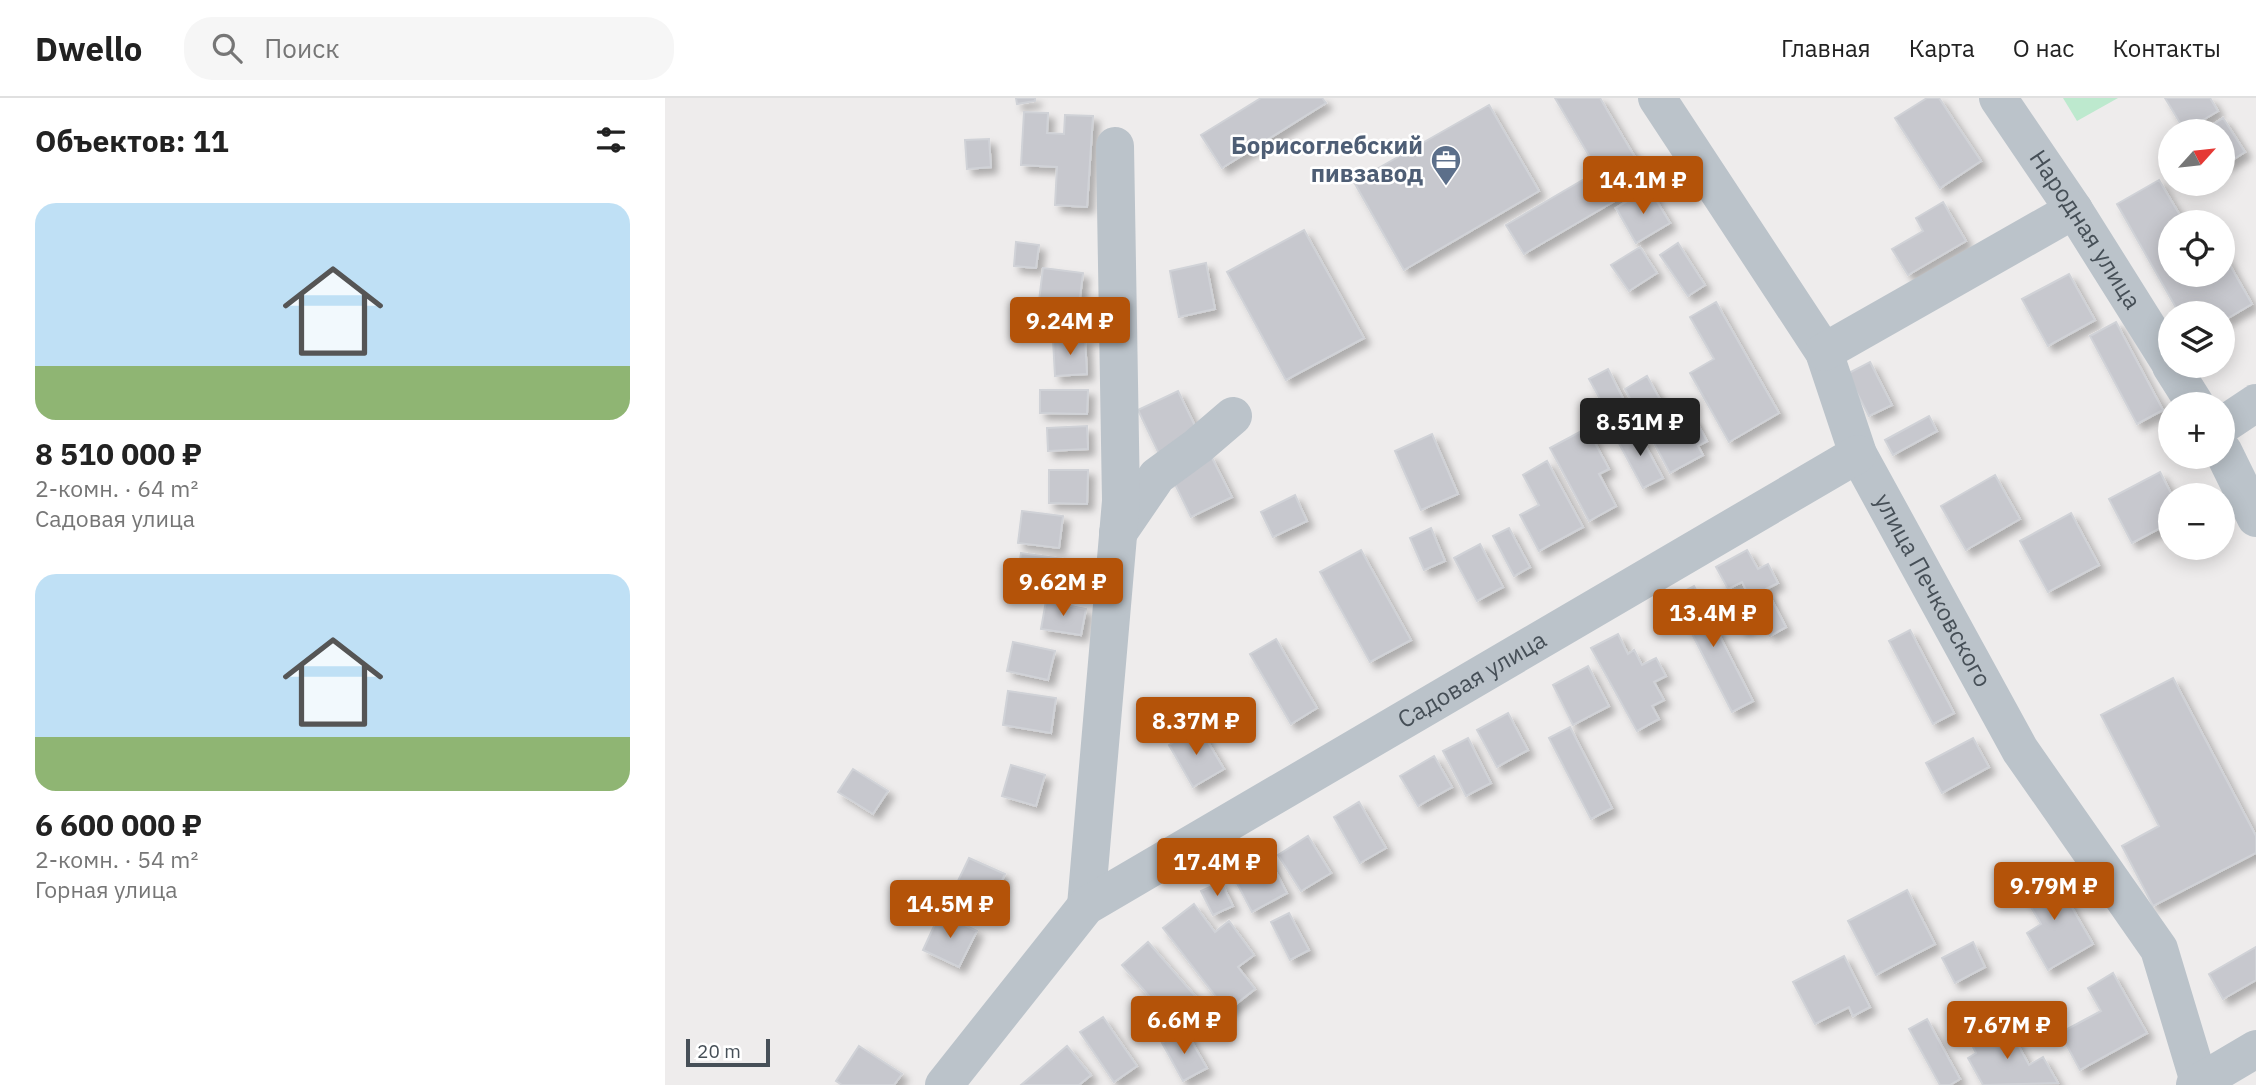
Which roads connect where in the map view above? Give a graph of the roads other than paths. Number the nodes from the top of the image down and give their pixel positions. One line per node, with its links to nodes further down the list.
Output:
1 (1657, 98): 6 (street, улица Печковского)
2 (1997, 98): 4 (street, Народная улица)
3 (1115, 146): 13 (street)
4 (2074, 210): 5 (street, Народная улица); 6 (street)
5 (2158, 344)
6 (1824, 352): 10 (street, улица Печковского)
7 (2256, 403): 9 (street)
8 (1233, 416): 13 (street)
9 (2235, 417)
10 (1858, 454): 14 (street, Садовая улица); 16 (street, улица Печковского)
11 (2232, 469): 12 (street)
12 (2256, 518)
13 (1118, 533): 14 (street)
14 (1086, 905): 17 (street)
15 (2256, 1049): 16 (street)
16 (2199, 1084)
17 (944, 1085)

